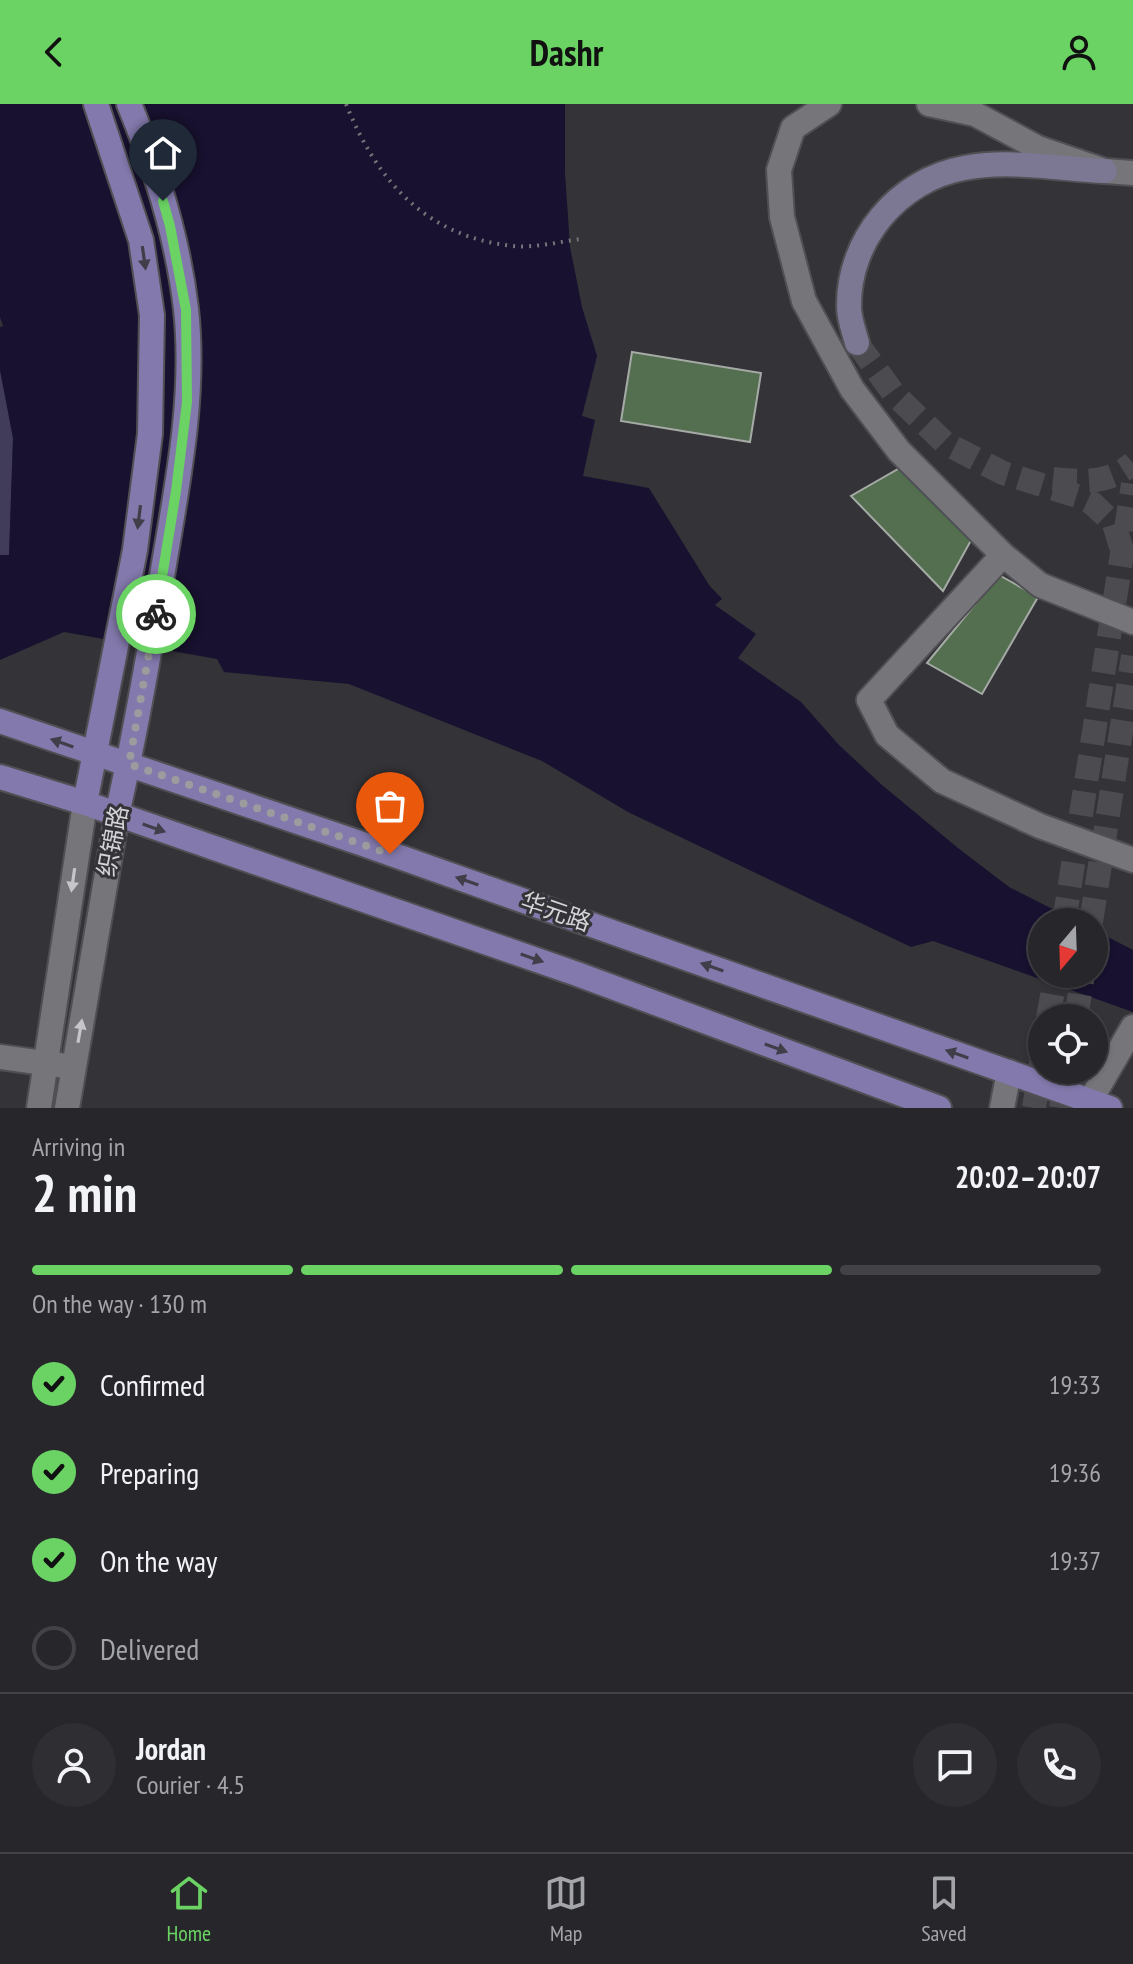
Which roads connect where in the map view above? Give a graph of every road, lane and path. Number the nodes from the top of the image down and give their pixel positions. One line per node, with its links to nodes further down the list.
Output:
1 (96, 104): 13 (main road, 织锦路, one-way to 13)
2 (129, 104): 14 (main road, 织锦路)
3 (346, 104): 8 (path)
4 (829, 104): 10 (street)
5 (929, 104): 6 (street)
6 (1105, 171): 7 (street); 9 (main road)
7 (1133, 173)
8 (580, 239)
9 (857, 343)
10 (1003, 555): 11 (street); 18 (street)
11 (1133, 622)
12 (0, 721): 13 (main road, 华元路, one-way to 12)
13 (96, 755): 14 (main road, 华元路); 16 (main road, 织锦路)
14 (129, 764): 17 (main road, 织锦路); 23 (main road, 华元路, one-way to 14)
15 (0, 777): 16 (main road)
16 (85, 803): 17 (main road); 21 (street, 织锦路, one-way to 21)
17 (117, 815): 22 (street, 织锦路, one-way to 17); 27 (main road, one-way to 27)
18 (1133, 860)
19 (1132, 1029): 24 (street)
20 (0, 1057): 21 (street)
21 (46, 1064): 22 (street); 25 (street, 织锦路)
22 (73, 1067): 26 (street, 织锦路)
23 (1009, 1072): 24 (main road, 华元路); 28 (street)
24 (1096, 1106)
25 (39, 1108)
26 (67, 1108)
27 (939, 1108)
28 (1002, 1108)

